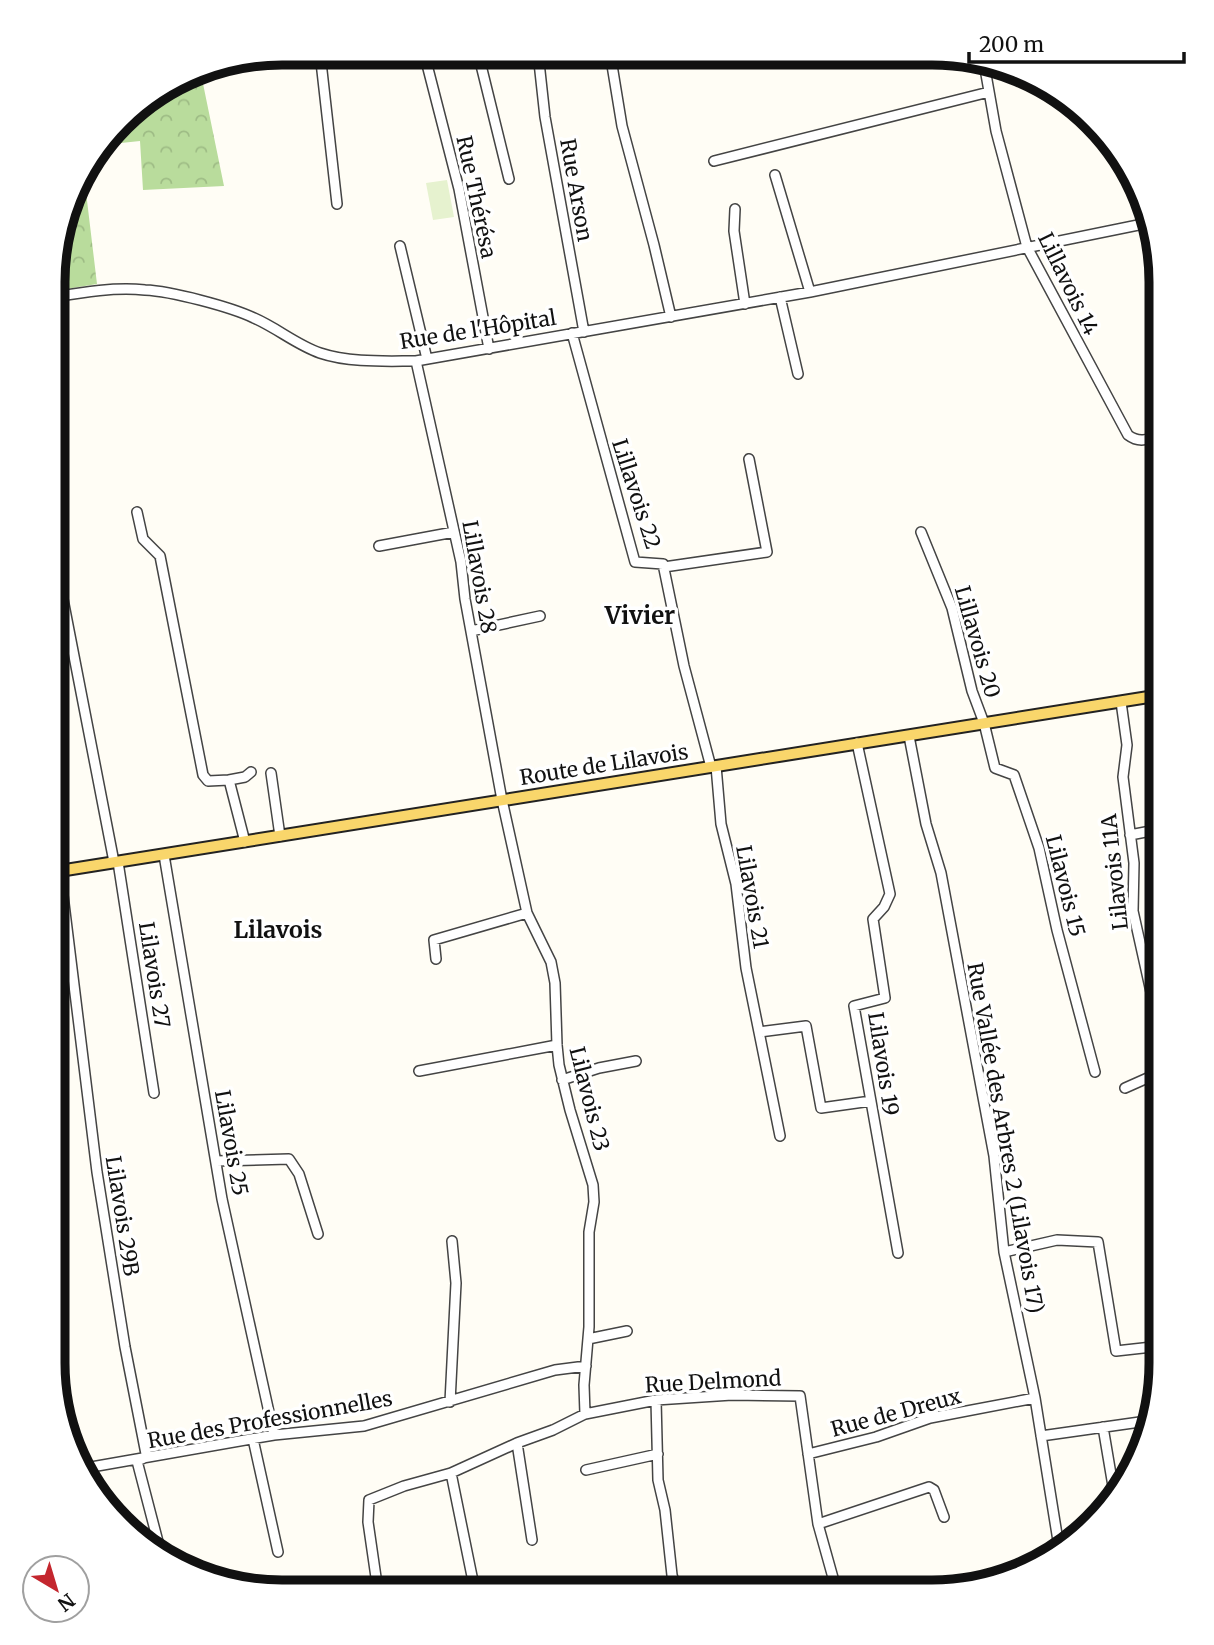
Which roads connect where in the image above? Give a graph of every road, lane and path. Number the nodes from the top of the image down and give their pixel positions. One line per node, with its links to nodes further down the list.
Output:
1 (321, 65): 11 (street)
2 (427, 65): 23 (street, Rue Thérésa)
3 (481, 65): 10 (street)
4 (539, 65): 21 (street, Rue Arson)
5 (612, 65): 20 (street)
6 (985, 72): 7 (street, Lillavois 14)
7 (989, 92): 8 (street); 15 (street, Lillavois 14)
8 (714, 161)
9 (775, 176): 16 (street)
10 (509, 178)
11 (337, 204)
12 (735, 209): 19 (street)
13 (1141, 224): 15 (street, Rue de l'Hôpital)
14 (400, 246): 24 (street)
15 (1027, 247): 16 (street, Rue de l'Hôpital); 27 (street, Lillavois 14)
16 (810, 292): 18 (street, Rue de l'Hôpital)
17 (65, 295): 25 (street, Rue de l'Hôpital)
18 (780, 297): 19 (street, Rue de l'Hôpital); 26 (street)
19 (745, 303): 20 (street, Rue de l'Hôpital)
20 (671, 317): 21 (street, Rue de l'Hôpital)
21 (584, 332): 22 (street, Rue de l'Hôpital)
22 (572, 334): 23 (street, Rue de l'Hôpital); 33 (street, Lillavois 22)
23 (489, 349): 24 (street, Rue de l'Hôpital)
24 (427, 359): 25 (street, Rue de l'Hôpital)
25 (416, 361): 31 (street, Lillavois 28)
26 (798, 374)
27 (1149, 439)
28 (749, 458): 33 (street)
29 (137, 512): 45 (street)
30 (921, 532): 39 (street, Lillavois 20)
31 (454, 533): 32 (street); 36 (street, Lillavois 28)
32 (380, 546)
33 (664, 568): 42 (street, Lillavois 22)
34 (65, 616): 52 (street, Lilavois 27)
35 (540, 616): 36 (street)
36 (471, 631): 46 (street, Lillavois 28)
37 (1149, 697): 38 (main road, Route de Lilavois)
38 (1122, 702): 39 (main road, Route de Lilavois); 48 (street, Lilavois 11A)
39 (984, 723): 40 (main road, Route de Lilavois); 62 (street, Lilavois 15)
40 (909, 736): 41 (main road, Route de Lilavois); 72 (street, Rue Vallée des Arbres 2 (Lilavois 17))
41 (857, 743): 42 (main road, Route de Lilavois); 67 (street, Lilavois 19)
42 (713, 767): 46 (main road, Route de Lilavois); 58 (street, Lilavois 21)
43 (251, 772): 45 (street)
44 (271, 773): 49 (street)
45 (229, 780): 50 (street)
46 (502, 800): 49 (main road, Route de Lilavois); 54 (street, Lilavois 23)
47 (1149, 831): 48 (street)
48 (1130, 835): 57 (street, Lilavois 11A)
49 (279, 836): 50 (main road, Route de Lilavois)
50 (245, 842): 51 (main road, Route de Lilavois)
51 (164, 855): 52 (main road, Route de Lilavois); 69 (street, Lilavois 25)
52 (116, 862): 53 (main road, Route de Lilavois); 66 (street, Lilavois 27)
53 (65, 871)
54 (527, 913): 56 (street); 59 (street, Lilavois 23)
55 (65, 932): 90 (street, Lilavois 29B)
56 (436, 960)
57 (1149, 983)
58 (759, 1032): 67 (street); 68 (street, Lilavois 21)
59 (556, 1045): 61 (street); 64 (street, Lilavois 23)
60 (636, 1061): 64 (street)
61 (419, 1071)
62 (1095, 1072)
63 (1149, 1077): 65 (street)
64 (562, 1080): 75 (street, Lilavois 23)
65 (1125, 1088)
66 (154, 1093)
67 (871, 1101): 73 (street, Lilavois 19)
68 (780, 1136)
69 (216, 1161): 70 (street); 84 (street, Lilavois 25)
70 (318, 1234)
71 (452, 1241): 80 (street)
72 (1004, 1252): 76 (street); 78 (street, Rue Vallée des Arbres 2 (Lilavois 17))
73 (898, 1253)
74 (627, 1331): 75 (street)
75 (588, 1339): 77 (street, Lilavois 23)
76 (1149, 1347)
77 (586, 1366): 80 (street, Rue des Professionnelles); 81 (street, Lilavois 23)
78 (1035, 1398): 85 (street, Rue Vallée des Arbres 2 (Lilavois 17)); 89 (street, Rue de Dreux)
79 (656, 1400): 81 (street, Rue Delmond); 88 (street); 89 (street, Rue Delmond)
80 (450, 1402): 84 (street, Rue des Professionnelles)
81 (585, 1414): 87 (street, Rue Delmond)
82 (1141, 1421): 83 (street)
83 (1103, 1427): 85 (street); 94 (street)
84 (274, 1435): 86 (street, Rue des Professionnelles)
85 (1041, 1436): 98 (street, Rue Vallée des Arbres 2 (Lilavois 17))
86 (254, 1439): 90 (street, Rue des Professionnelles); 100 (street)
87 (517, 1443): 93 (street, Rue Delmond); 97 (street)
88 (657, 1454): 92 (street); 103 (street)
89 (808, 1454): 96 (street, Rue Delmond)
90 (137, 1461): 91 (street, Rue des Professionnelles); 99 (street, Lilavois 29B)
91 (92, 1467)
92 (586, 1470)
93 (451, 1473): 101 (street, Rue Delmond); 102 (street)
94 (1113, 1484)
95 (944, 1517): 96 (street)
96 (818, 1524): 104 (street, Rue Delmond)
97 (532, 1540)
98 (1058, 1540)
99 (158, 1541)
100 (278, 1552)
101 (376, 1580)
102 (473, 1580)
103 (673, 1580)
104 (834, 1580)

